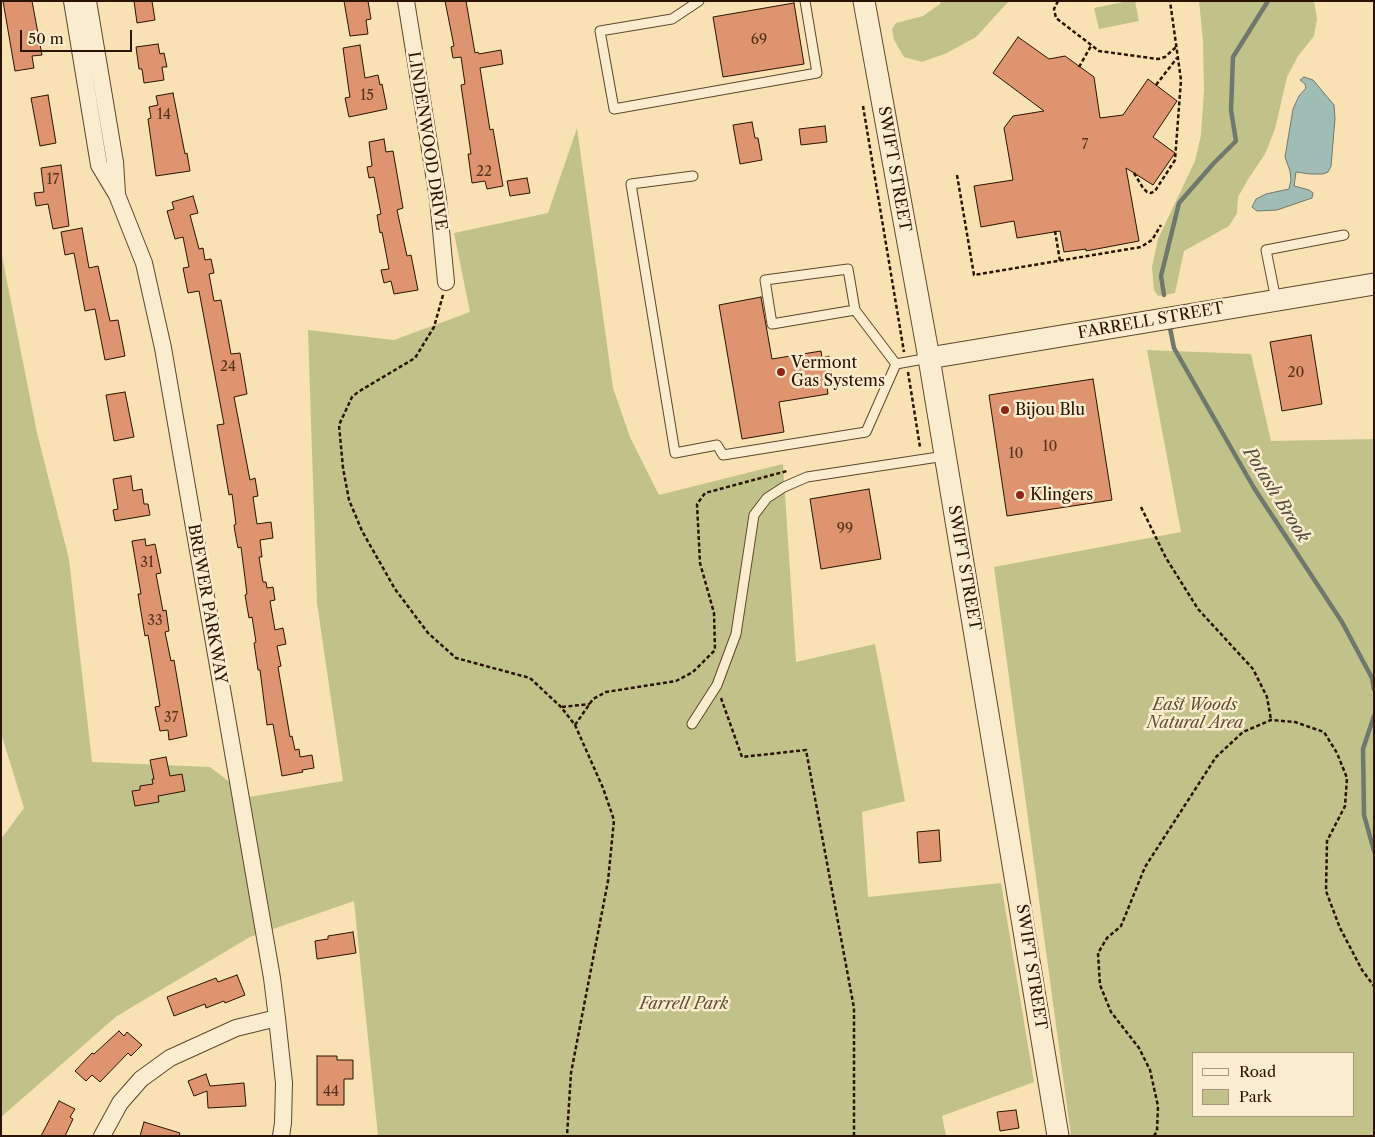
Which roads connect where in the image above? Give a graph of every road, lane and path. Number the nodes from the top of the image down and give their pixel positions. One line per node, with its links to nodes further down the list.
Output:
1 (72, 1): 18 (street, BREWER PARKWAY)
2 (88, 1): 18 (street, BREWER PARKWAY)
3 (406, 1): 23 (street, LINDENWOOD DRIVE)
4 (699, 1): 5 (lane)
5 (805, 1)
6 (864, 1): 27 (street, SWIFT STREET)
7 (1058, 1): 9 (path)
8 (1170, 1): 10 (path)
9 (1091, 46): 10 (path); 12 (path)
10 (1176, 47): 11 (path)
11 (1177, 56): 13 (path); 15 (path)
12 (1079, 67)
13 (1156, 85)
14 (862, 101): 28 (path)
15 (1134, 173)
16 (957, 174): 22 (path)
17 (693, 176): 29 (lane)
18 (117, 195): 39 (street, BREWER PARKWAY)
19 (1161, 225): 22 (path)
20 (1055, 231): 22 (path)
21 (1344, 235): 25 (lane)
22 (1060, 261)
23 (446, 282): 35 (path)
24 (1374, 284): 25 (street, FARRELL STREET)
25 (1276, 300): 27 (street, FARRELL STREET)
26 (855, 310): 26 (lane); 29 (lane)
27 (929, 358): 28 (lane); 31 (street, SWIFT STREET)
28 (906, 362): 29 (lane); 30 (path)
29 (896, 364)
30 (920, 447)
31 (945, 456): 33 (lane); 44 (street, SWIFT STREET)
32 (1141, 507): 36 (path)
33 (717, 685): 37 (lane); 43 (path)
34 (590, 704): 35 (path)
35 (561, 708): 42 (path)
36 (1271, 720): 38 (path); 45 (path)
37 (692, 724)
38 (1374, 986)
39 (277, 1018): 40 (street); 41 (street, BREWER PARKWAY)
40 (102, 1136)
41 (281, 1136)
42 (567, 1136)
43 (854, 1136)
44 (1058, 1136)
45 (1154, 1136)

